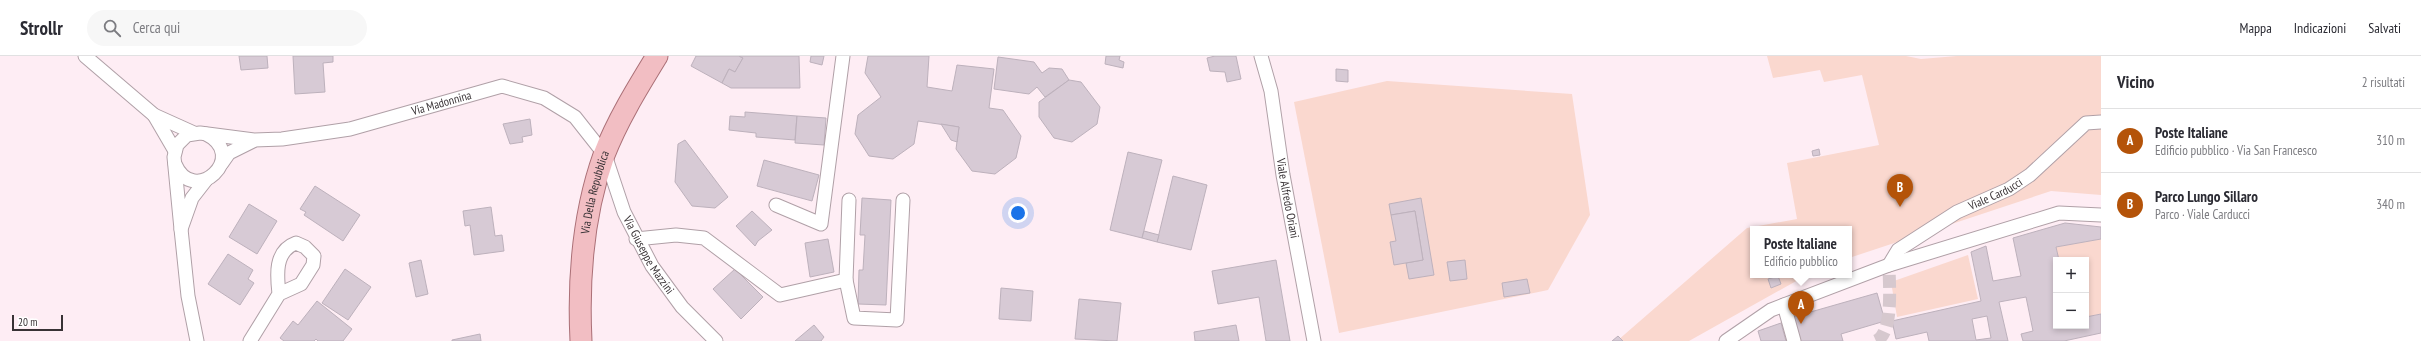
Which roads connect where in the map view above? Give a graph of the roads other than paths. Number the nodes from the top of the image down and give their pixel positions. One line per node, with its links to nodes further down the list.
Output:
1 (85, 56): 5 (street)
2 (657, 56): 9 (main road, Via Della Repubblica)
3 (843, 56): 15 (street)
4 (1261, 56): 27 (street, Viale Alfredo Oriani)
5 (154, 115): 7 (street); 10 (street)
6 (2101, 122): 19 (street, Viale Carducci)
7 (200, 133): 8 (street, Via Madonnina); 10 (street); 11 (street)
8 (254, 140): 9 (street, Via Madonnina); 11 (street)
9 (604, 155): 18 (street, Via Giuseppe Mazzini); 25 (main road, Via Della Repubblica)
10 (174, 157): 12 (street); 17 (street)
11 (222, 163): 12 (street)
12 (206, 180): 17 (street)
13 (849, 200): 20 (street)
14 (903, 200): 20 (street)
15 (776, 205)
16 (2101, 215): 19 (street)
17 (181, 229): 23 (street)
18 (636, 239): 20 (street); 26 (street, Via Giuseppe Mazzini)
19 (1889, 265): 22 (street)
20 (846, 280)
21 (279, 294): 24 (street)
22 (1784, 305): 28 (street); 29 (street)
23 (197, 341)
24 (250, 341)
25 (581, 341)
26 (716, 341)
27 (1314, 341)
28 (1726, 341)
29 (1794, 341)

